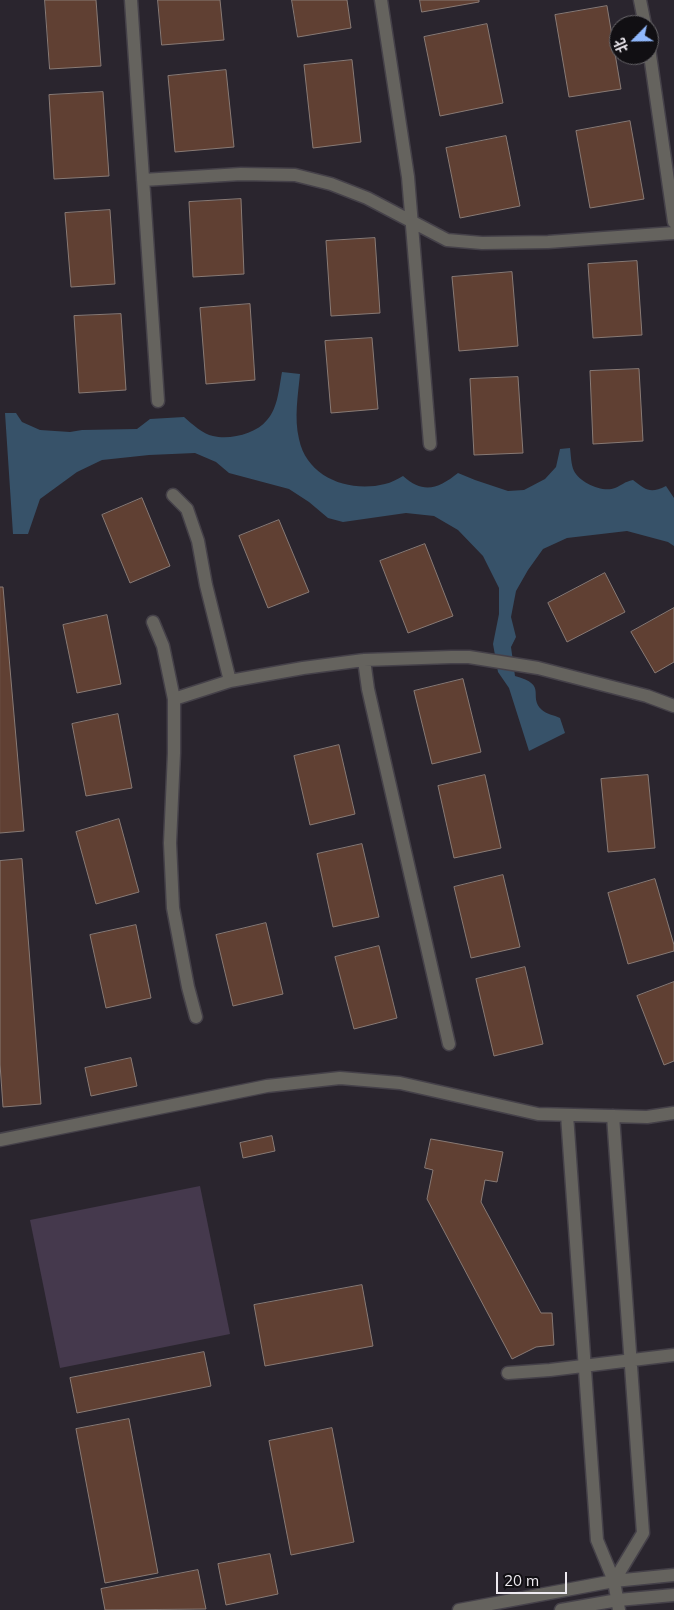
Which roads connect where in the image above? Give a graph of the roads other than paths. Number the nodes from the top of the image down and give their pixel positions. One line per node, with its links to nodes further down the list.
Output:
1 (131, 0): 6 (street)
2 (381, 0): 7 (street)
3 (640, 0): 4 (street)
4 (643, 15)
5 (651, 65): 8 (street)
6 (143, 180): 7 (street); 10 (street)
7 (412, 222): 9 (street); 11 (street)
8 (674, 222)
9 (674, 233)
10 (158, 401)
11 (430, 444)
12 (173, 495): 15 (street)
13 (153, 622): 16 (street)
14 (364, 660): 15 (street); 17 (street); 19 (street)
15 (230, 681): 16 (street)
16 (174, 699): 18 (street)
17 (674, 706)
18 (196, 1017)
19 (449, 1044)
20 (674, 1113): 22 (street)
21 (567, 1115): 22 (street); 23 (street); 26 (street)
22 (614, 1116): 25 (street)
23 (0, 1140)
24 (674, 1355): 25 (street)
25 (631, 1359): 26 (street); 29 (street)
26 (585, 1366): 27 (street); 29 (street)
27 (508, 1373)
28 (674, 1575): 29 (street)
29 (614, 1581): 31 (street); 32 (street)
30 (674, 1595): 31 (street)
31 (619, 1605): 33 (street)
32 (459, 1610)
33 (561, 1610)

